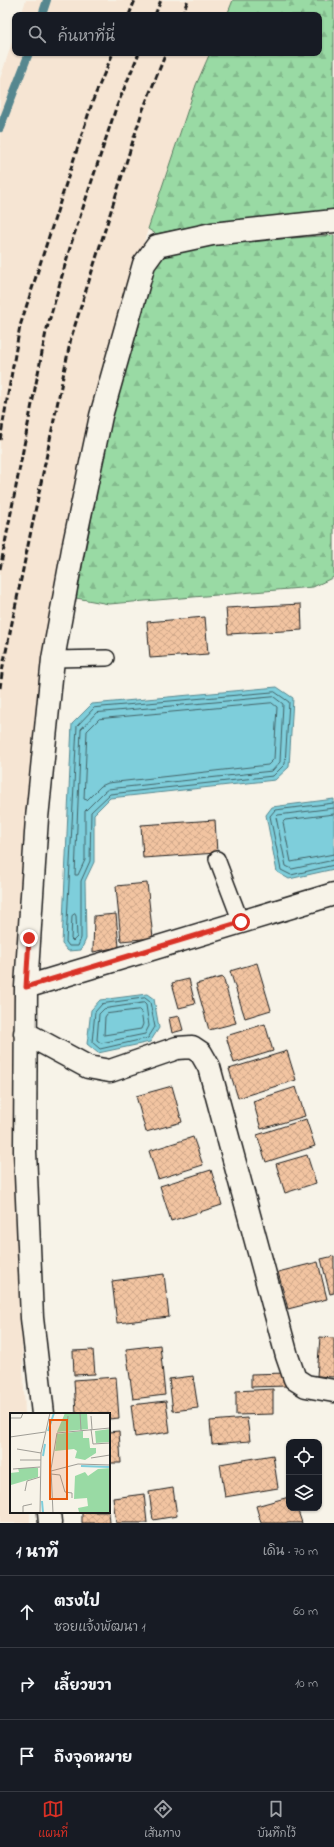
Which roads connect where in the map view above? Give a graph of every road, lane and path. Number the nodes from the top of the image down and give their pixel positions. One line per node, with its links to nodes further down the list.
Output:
1 (334, 221): 3 (street)
2 (107, 658): 3 (lane)
3 (53, 659): 7 (street)
4 (217, 860): 6 (lane)
5 (334, 894): 6 (street)
6 (241, 922): 7 (street)
7 (26, 987): 8 (street)
8 (25, 1033): 9 (street); 10 (street)
9 (334, 1391)
10 (43, 1413)
11 (49, 1513): 12 (street)
12 (50, 1523)

